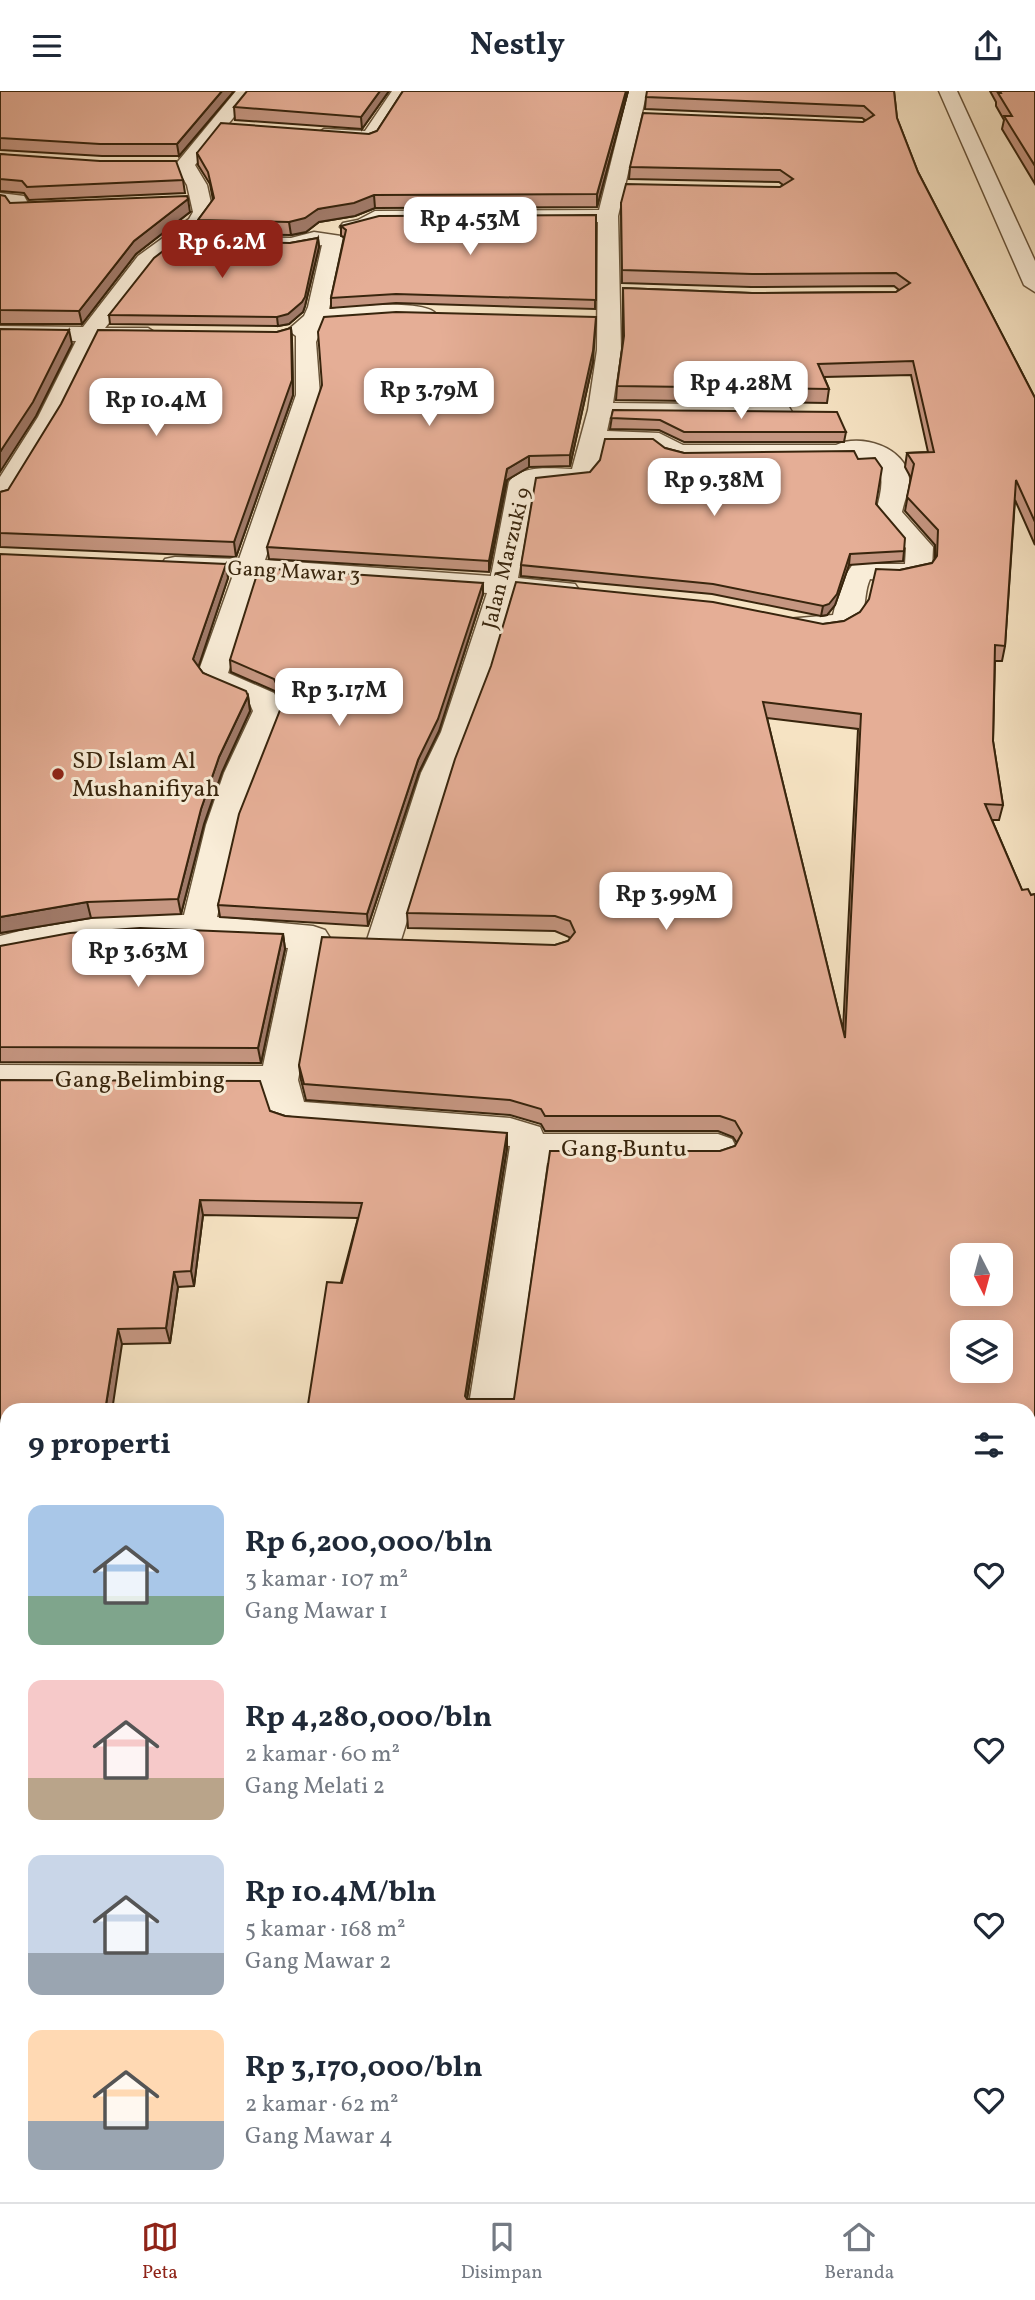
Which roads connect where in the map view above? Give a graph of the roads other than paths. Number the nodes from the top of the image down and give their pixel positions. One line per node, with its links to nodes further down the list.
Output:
1 (246, 91): 5 (street)
2 (402, 91): 7 (street)
3 (638, 91): 15 (street, Jalan Marzuki 9)
4 (948, 91): 19 (street)
5 (216, 127): 6 (street); 9 (street)
6 (243, 129)
7 (310, 134)
8 (161, 165): 9 (street)
9 (185, 165): 11 (street)
10 (0, 199): 14 (street)
11 (200, 200): 12 (street); 18 (street)
12 (173, 202)
13 (91, 206): 14 (street)
14 (20, 209): 16 (street)
15 (608, 216): 17 (street); 26 (street, Jalan Marzuki 9)
16 (4, 225)
17 (314, 238): 18 (street); 21 (street)
18 (174, 242): 23 (street)
19 (1033, 277)
20 (450, 315): 21 (street)
21 (313, 319): 25 (street); 32 (street)
22 (0, 333): 23 (street)
23 (90, 334): 24 (street); 29 (street)
24 (165, 335)
25 (278, 336)
26 (600, 410): 27 (street); 28 (street, Jalan Marzuki 9)
27 (808, 412)
28 (592, 438): 33 (street, Jalan Marzuki 9); 35 (street)
29 (12, 456): 30 (street)
30 (0, 498)
31 (148, 564): 32 (street, Gang Mawar 3)
32 (248, 567): 33 (street, Gang Mawar 3); 36 (street)
33 (503, 584): 34 (street, Gang Mawar 3); 38 (street, Jalan Marzuki 9)
34 (589, 593)
35 (774, 619)
36 (198, 927): 37 (street); 40 (street)
37 (307, 937): 38 (street); 42 (street)
38 (362, 940): 39 (street)
39 (423, 942)
40 (0, 948)
41 (0, 1079): 42 (street, Gang Belimbing)
42 (279, 1080): 43 (street)
43 (530, 1148): 44 (street, Gang Buntu); 45 (street)
44 (718, 1149)
45 (490, 1403)

